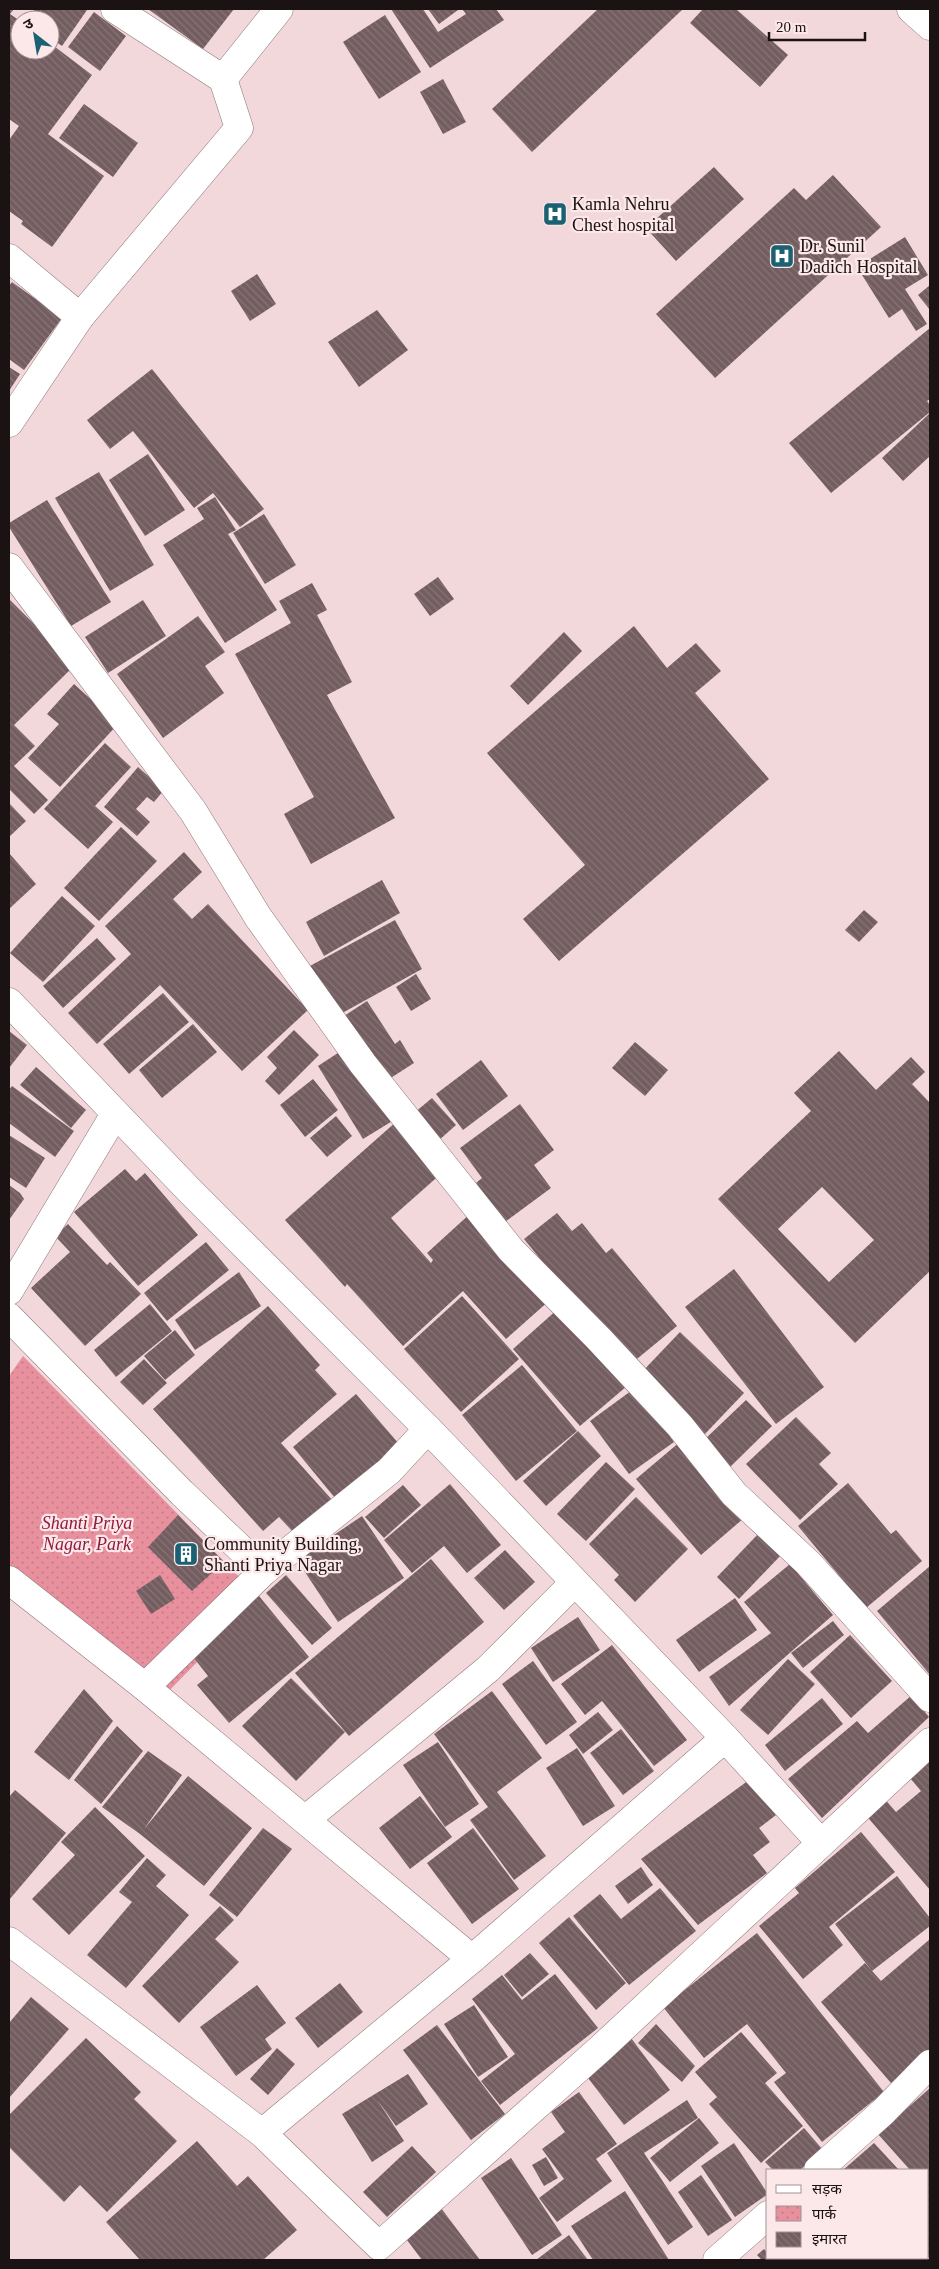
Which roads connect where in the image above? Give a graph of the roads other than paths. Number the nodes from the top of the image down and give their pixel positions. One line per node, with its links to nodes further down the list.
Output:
1 (115, 9): 5 (street)
2 (279, 9): 5 (street)
3 (911, 9): 4 (street)
4 (930, 26)
5 (223, 78): 7 (street)
6 (9, 258): 7 (street)
7 (80, 317): 8 (street)
8 (9, 423)
9 (9, 567): 19 (street)
10 (9, 1002): 11 (street)
11 (116, 1114): 12 (street); 14 (street)
12 (9, 1291)
13 (9, 1317): 15 (street)
14 (428, 1429): 15 (street); 17 (street)
15 (264, 1571): 18 (street)
16 (9, 1580): 18 (street)
17 (574, 1583): 20 (street); 22 (street)
18 (145, 1687): 22 (street)
19 (930, 1698)
20 (725, 1738): 23 (street); 25 (street)
21 (930, 1742): 23 (street)
22 (305, 1820): 25 (street)
23 (820, 1843): 30 (street)
24 (9, 1940): 27 (street)
25 (472, 1959): 27 (street)
26 (930, 2064): 28 (street)
27 (262, 2133): 30 (street)
28 (819, 2169)
29 (766, 2217): 31 (street)
30 (383, 2253)
31 (717, 2260)

